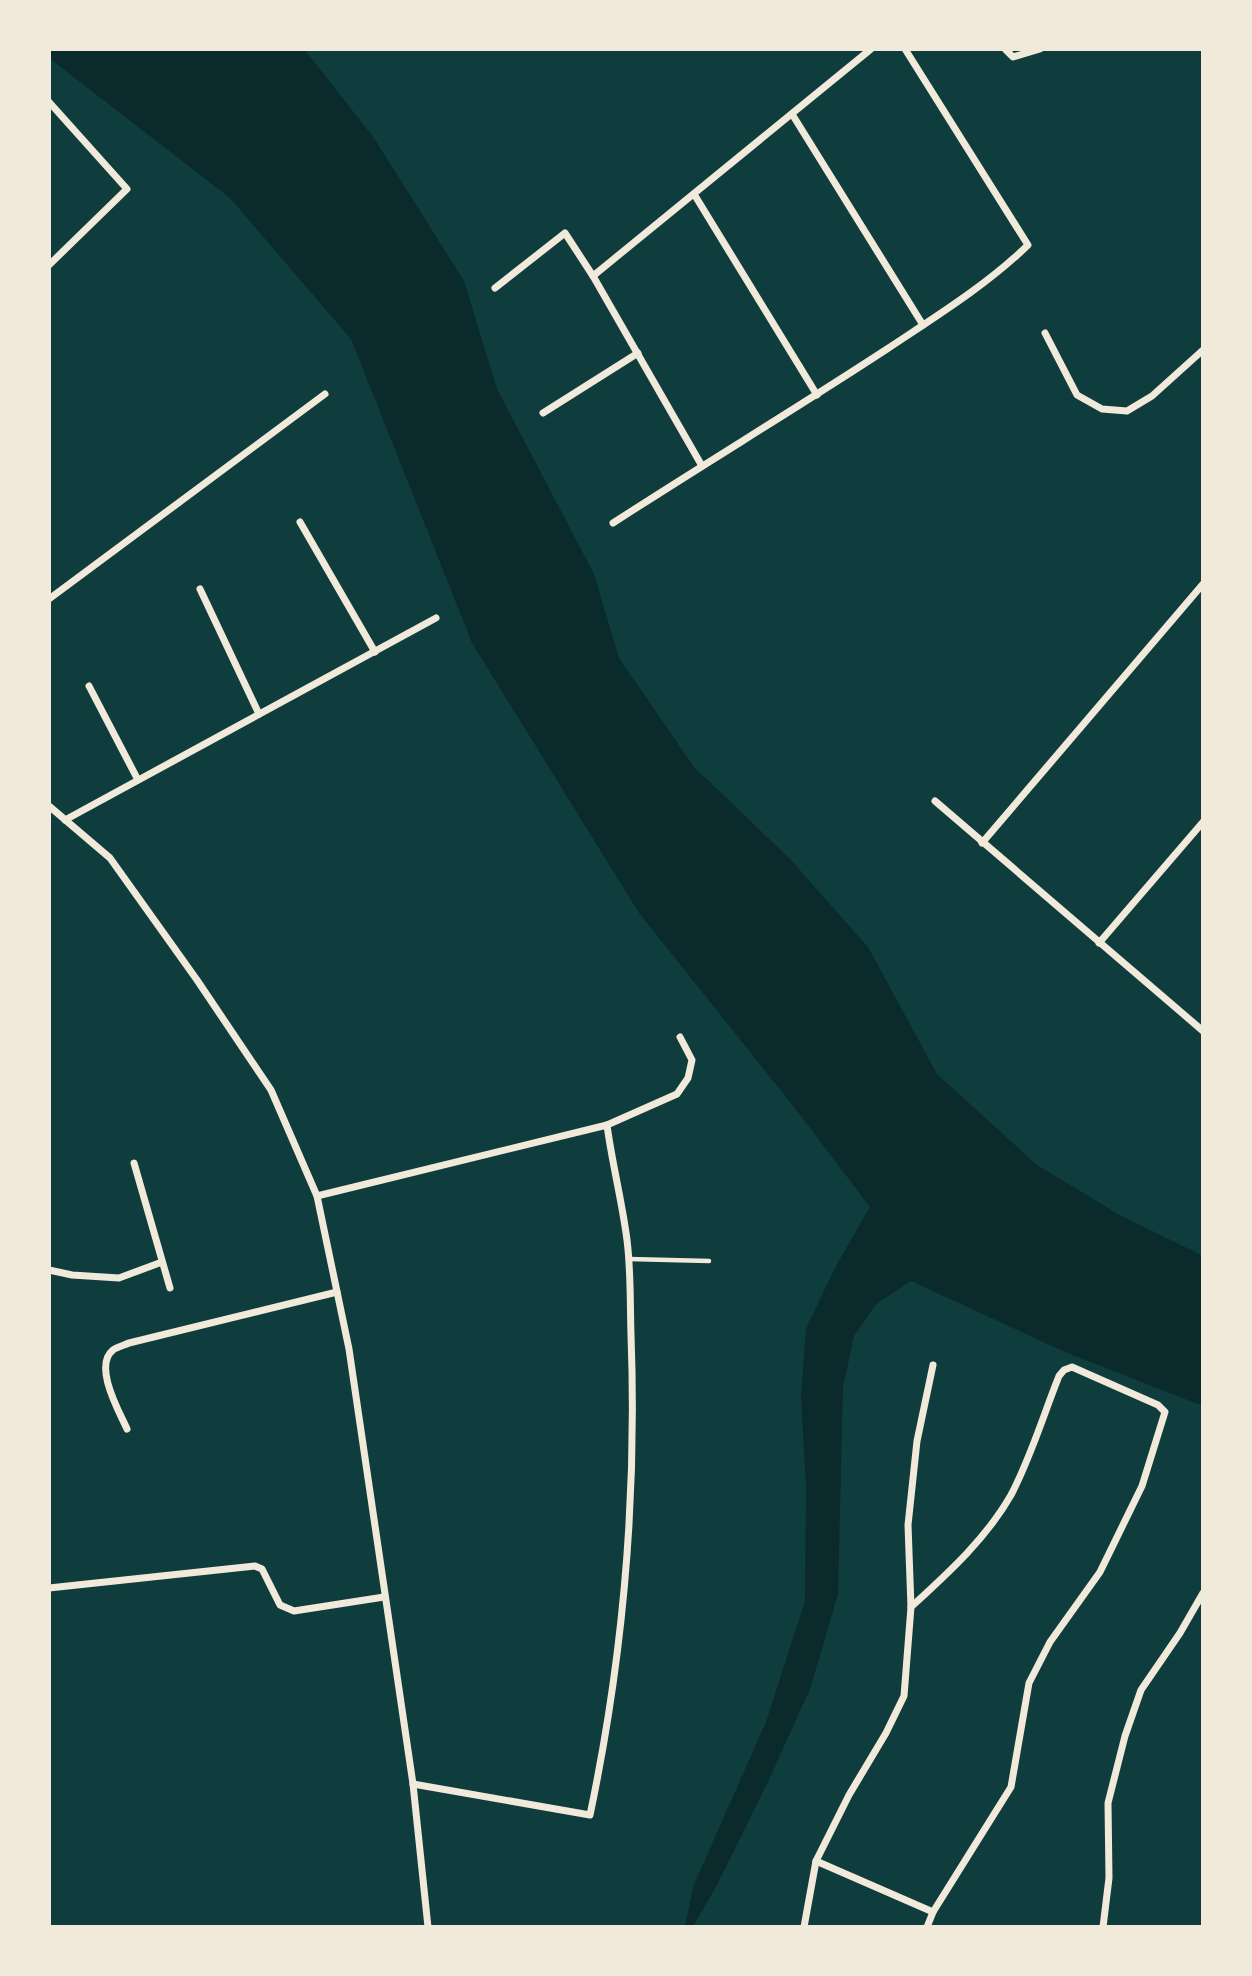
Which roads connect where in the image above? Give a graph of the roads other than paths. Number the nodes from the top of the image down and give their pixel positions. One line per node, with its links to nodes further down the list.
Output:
1 (871, 49): 6 (street)
2 (905, 49): 11 (street)
3 (1005, 49): 4 (street)
4 (1040, 49)
5 (49, 102): 8 (street)
6 (792, 114): 7 (street); 11 (street)
7 (694, 194): 9 (street); 16 (street)
8 (49, 265)
9 (593, 276): 10 (street); 13 (street)
10 (495, 288)
11 (923, 325): 16 (street)
12 (1045, 333): 14 (street)
13 (638, 353): 17 (street); 18 (street)
14 (1201, 354)
15 (325, 394): 23 (street)
16 (817, 395): 18 (street)
17 (543, 413)
18 (702, 466): 20 (street)
19 (300, 522): 25 (street)
20 (613, 523)
21 (1203, 584): 33 (street)
22 (200, 589): 27 (street)
23 (49, 599)
24 (436, 618): 25 (street)
25 (375, 652): 27 (street)
26 (89, 686): 28 (street)
27 (259, 715): 28 (street)
28 (138, 780): 31 (street)
29 (935, 801): 33 (street)
30 (49, 806): 31 (street)
31 (65, 820): 39 (street)
32 (1203, 822): 34 (street)
33 (982, 843): 34 (street)
34 (1099, 943): 35 (street)
35 (1203, 1031)
36 (680, 1037): 37 (street)
37 (607, 1125): 39 (street); 40 (street)
38 (134, 1163): 42 (street)
39 (317, 1196): 45 (street)
40 (628, 1259): 41 (lane); 52 (street)
41 (709, 1261)
42 (162, 1262): 43 (street); 44 (street)
43 (49, 1270)
44 (170, 1288)
45 (337, 1292): 47 (street); 50 (street)
46 (933, 1366): 51 (street)
47 (127, 1429)
48 (49, 1588): 50 (street)
49 (1203, 1593): 58 (street)
50 (384, 1597): 52 (street)
51 (911, 1607): 53 (street); 54 (street)
52 (413, 1784): 55 (street)
53 (816, 1861): 54 (street); 56 (street)
54 (933, 1912): 57 (street)
55 (428, 1927)
56 (804, 1927)
57 (927, 1927)
58 (1103, 1927)

